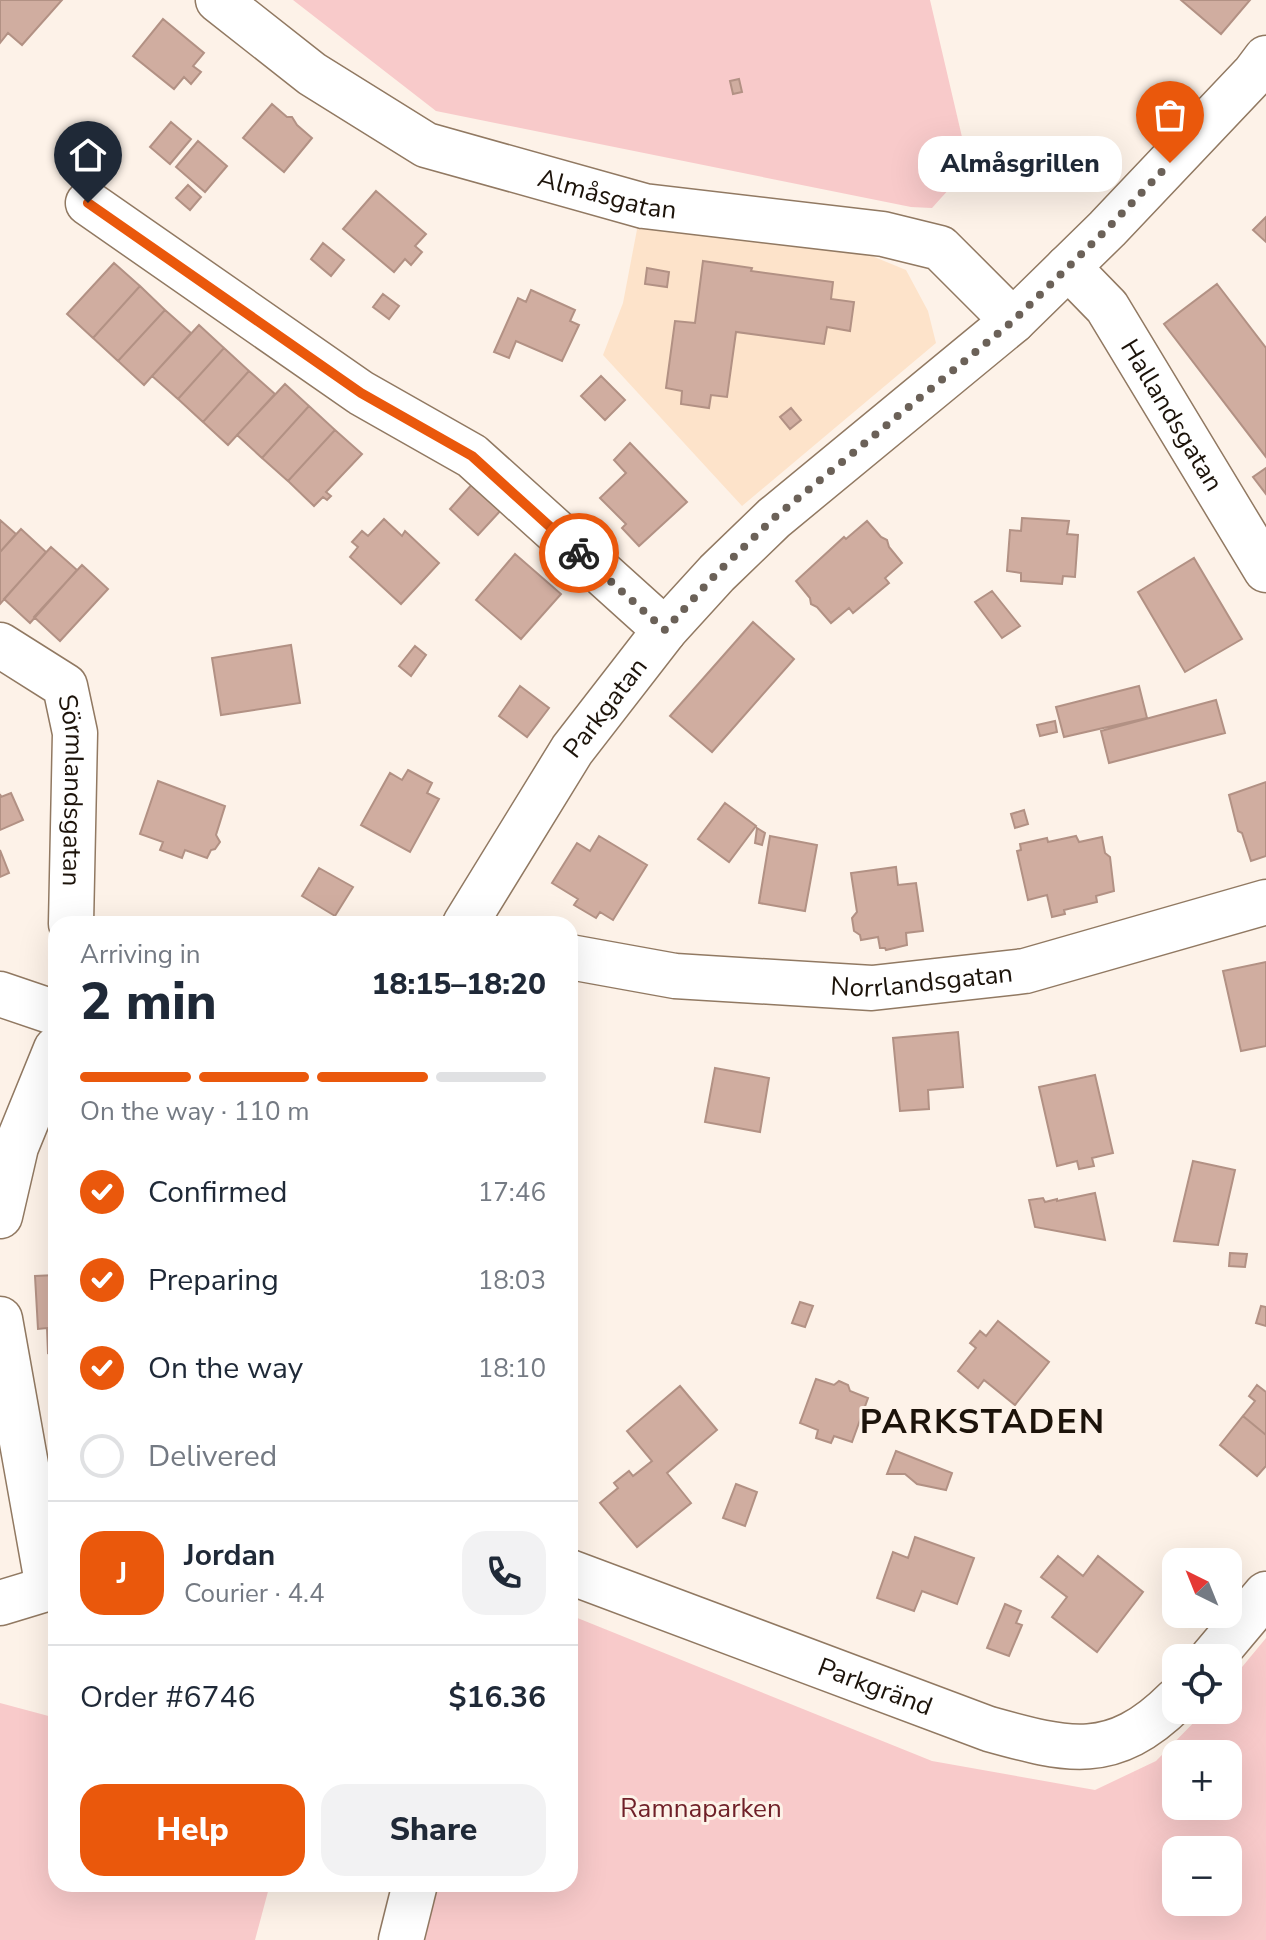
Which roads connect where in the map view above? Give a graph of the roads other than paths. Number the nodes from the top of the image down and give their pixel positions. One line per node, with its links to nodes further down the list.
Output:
1 (218, 0): 5 (street, Almåsgatan)
2 (1266, 58): 4 (street, Parkgatan)
3 (88, 203): 7 (street)
4 (1068, 267): 5 (street, Parkgatan); 6 (street, Hallandsgatan)
5 (1013, 321): 7 (street, Parkgatan)
6 (1266, 570)
7 (665, 630): 11 (street, Parkgatan)
8 (0, 645): 10 (street, Sörmlandsgatan)
9 (1266, 902): 12 (street, Norrlandsgatan)
10 (71, 916)
11 (470, 916)
12 (578, 958)
13 (0, 994): 14 (street)
14 (48, 1010)
15 (48, 1069): 16 (street)
16 (0, 1216)
17 (0, 1319): 18 (street)
18 (48, 1566)
19 (578, 1575): 24 (street, Parkgränd)
20 (48, 1588): 22 (street)
21 (1266, 1594): 23 (street)
22 (0, 1603)
23 (1224, 1644)
24 (1162, 1713)
25 (413, 1892): 26 (street)
26 (401, 1940)

